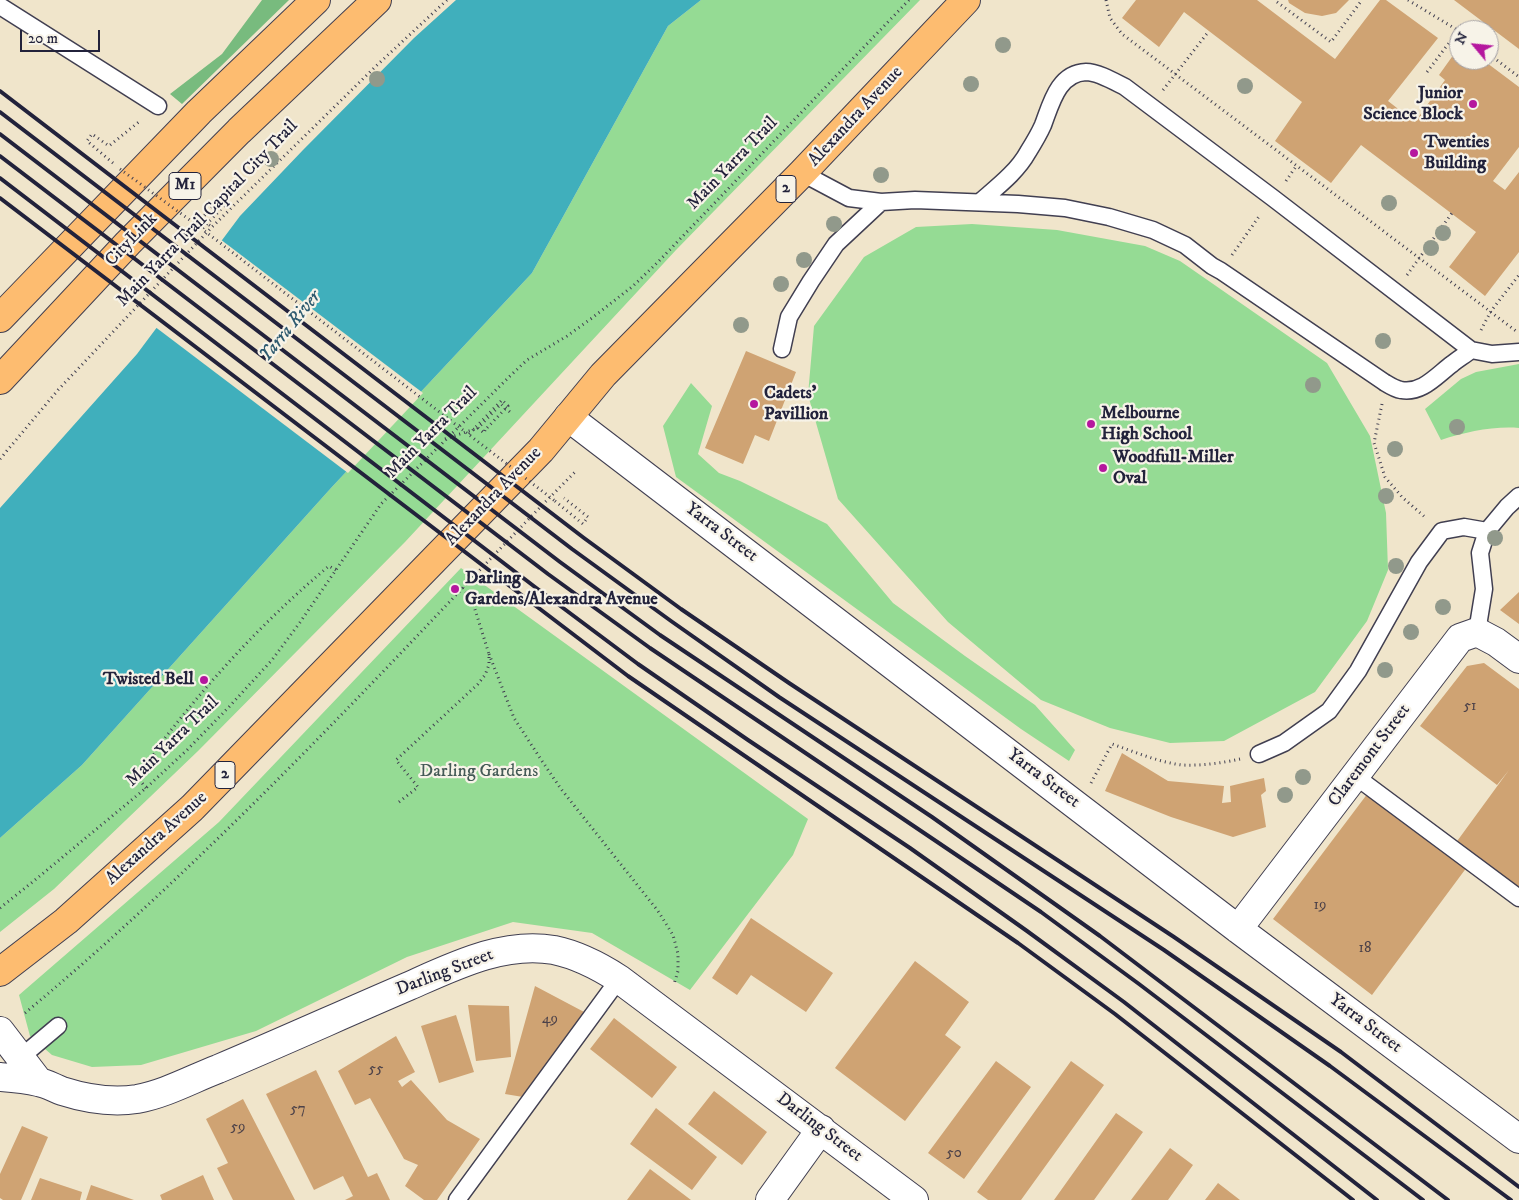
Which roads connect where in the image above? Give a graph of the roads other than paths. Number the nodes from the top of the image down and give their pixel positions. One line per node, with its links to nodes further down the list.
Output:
1 (316, 0): 9 (main road, M1)
2 (377, 0): 13 (main road, CityLink / M1)
3 (966, 0): 6 (main road, Alexandra Avenue / 2)
4 (0, 6): 5 (lane)
5 (158, 106)
6 (802, 173): 7 (lane); 14 (main road, Alexandra Avenue / 2)
7 (881, 202): 8 (lane); 10 (lane)
8 (980, 202): 11 (lane); 11 (lane)
9 (0, 318)
10 (782, 349)
11 (1471, 350): 12 (lane)
12 (1519, 352)
13 (0, 380)
14 (568, 417): 22 (street, Yarra Street); 23 (main road, Alexandra Avenue / 2)
15 (1519, 496): 16 (lane)
16 (1488, 531): 17 (lane); 19 (lane)
17 (1477, 632): 18 (street); 20 (street, Claremont Street)
18 (1519, 659)
19 (1259, 754)
20 (1355, 776): 21 (lane); 22 (street, Claremont Street)
21 (1519, 898)
22 (1238, 929): 31 (street, Yarra Street)
23 (0, 972)
24 (619, 979): 29 (street, Darling Street); 30 (street, Darling Street); 32 (lane)
25 (58, 1026): 27 (lane)
26 (0, 1031): 27 (street)
27 (20, 1058): 29 (street)
28 (0, 1077): 29 (street, Darling Street)
29 (39, 1082)
30 (821, 1130): 33 (street); 34 (street, Darling Street)
31 (1519, 1140)
32 (458, 1200)
33 (770, 1200)
34 (914, 1200)

